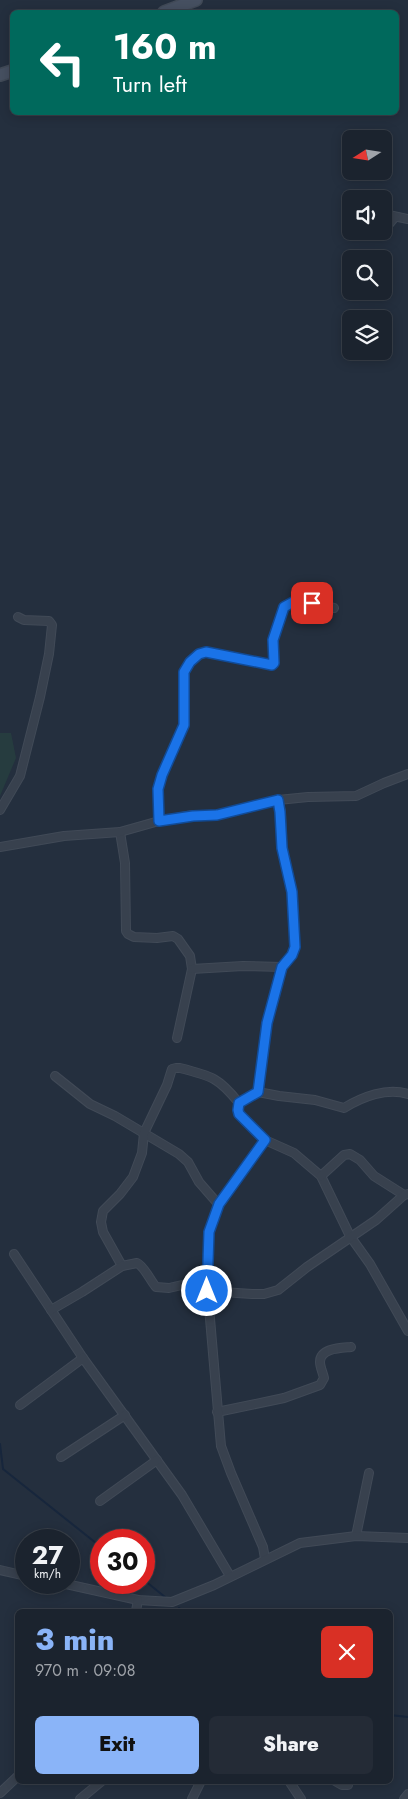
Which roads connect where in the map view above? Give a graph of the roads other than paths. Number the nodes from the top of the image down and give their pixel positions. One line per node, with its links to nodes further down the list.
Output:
1 (196, 0): 2 (main road)
2 (169, 10)
3 (392, 215): 4 (street)
4 (395, 216): 5 (street); 6 (street)
5 (408, 219)
6 (392, 220)
7 (334, 608): 12 (street)
8 (18, 617): 11 (street)
9 (408, 774): 10 (street)
10 (278, 800): 12 (street); 15 (street)
11 (0, 810)
12 (159, 821): 13 (street)
13 (120, 832): 14 (street); 16 (street)
14 (0, 847)
15 (282, 967): 16 (street); 19 (street)
16 (192, 969): 17 (street)
17 (177, 1038)
18 (55, 1076): 22 (street)
19 (258, 1092): 20 (street); 21 (street)
20 (408, 1094)
21 (239, 1103): 22 (street); 23 (street)
22 (144, 1133): 26 (street); 29 (street)
23 (265, 1140): 24 (street); 26 (street)
24 (321, 1176): 25 (street); 27 (street)
25 (406, 1194): 27 (street)
26 (219, 1204): 30 (street)
27 (350, 1236): 30 (street); 32 (street)
28 (14, 1254): 31 (street)
29 (122, 1266): 30 (street); 31 (street)
30 (207, 1287): 36 (street)
31 (51, 1310): 34 (street)
32 (408, 1331)
33 (351, 1347): 36 (street)
34 (83, 1358): 35 (street); 37 (street)
35 (20, 1404)
36 (217, 1412): 44 (street)
37 (125, 1415): 38 (street); 39 (street)
38 (61, 1457)
39 (157, 1460): 41 (street); 47 (street)
40 (369, 1473): 42 (street)
41 (100, 1500)
42 (356, 1536): 43 (street); 44 (street)
43 (408, 1538)
44 (266, 1559): 47 (street)
45 (0, 1570): 46 (street)
46 (15, 1573)
47 (230, 1576): 49 (street)
48 (80, 1587): 49 (street)
49 (138, 1600): 50 (street)
50 (136, 1609)
51 (15, 1779): 57 (street)
52 (98, 1784): 60 (street)
53 (200, 1784): 61 (street)
54 (291, 1784): 59 (street)
55 (340, 1784): 56 (street)
56 (348, 1785)
57 (0, 1793)
58 (408, 1794): 62 (street)
59 (298, 1798)
60 (80, 1799)
61 (192, 1799)
62 (404, 1799)

